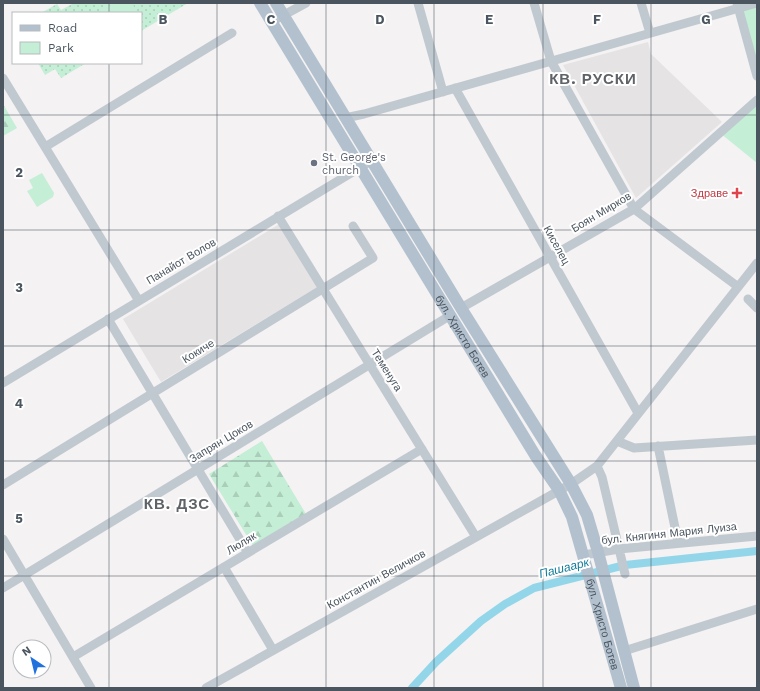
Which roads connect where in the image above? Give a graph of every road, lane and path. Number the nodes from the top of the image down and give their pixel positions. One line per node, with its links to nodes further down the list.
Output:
1 (260, 3): 10 (main road, бул. Христо Ботев)
2 (276, 3): 9 (main road, бул. Христо Ботев)
3 (306, 3): 9 (street)
4 (418, 3): 17 (street)
5 (534, 3): 13 (street)
6 (641, 3): 12 (street)
7 (757, 3): 8 (street)
8 (738, 6): 12 (street); 14 (street)
9 (283, 15): 10 (street); 19 (main road, бул. Христо Ботев)
10 (271, 22): 22 (main road, бул. Христо Ботев)
11 (232, 33): 20 (street)
12 (650, 34): 13 (street)
13 (551, 61): 16 (street); 23 (street)
14 (757, 76)
15 (3, 78): 20 (street)
16 (455, 88): 17 (street); 26 (street, Киселец)
17 (443, 92): 19 (street)
18 (757, 100): 23 (street, Боян Мирков)
19 (344, 118): 21 (main road, бул. Христо Ботев)
20 (45, 147): 31 (street)
21 (371, 161): 22 (street, Панайот Волов); 32 (main road, бул. Христо Ботев)
22 (360, 166): 24 (street, Панайот Волов); 34 (main road, бул. Христо Ботев)
23 (634, 209): 26 (street, Боян Мирков); 28 (street)
24 (278, 216): 29 (street, Теменуга); 31 (street, Панайот Волов)
25 (353, 226): 29 (street, Кокиче)
26 (550, 256): 32 (street, Боян Мирков); 39 (street, Киселец)
27 (757, 263): 28 (street)
28 (737, 286): 39 (street)
29 (323, 288): 36 (street, Теменуга); 38 (street, Кокиче)
30 (748, 300): 33 (street)
31 (138, 301): 35 (street, Панайот Волов)
32 (462, 308): 46 (main road, бул. Христо Ботев)
33 (757, 308)
34 (451, 315): 36 (street, Запрян Цоков); 48 (main road, бул. Христо Ботев)
35 (108, 319): 37 (street, Панайот Волов); 38 (street)
36 (370, 364): 43 (street, Теменуга); 45 (street, Запрян Цоков)
37 (3, 383)
38 (152, 393): 45 (street); 47 (street, Кокиче)
39 (638, 413): 41 (street)
40 (757, 440): 42 (street)
41 (617, 441): 42 (street); 44 (street)
42 (658, 446): 52 (street)
43 (422, 449): 50 (street, Теменуга); 54 (street, Люляк)
44 (597, 466): 46 (street); 53 (street)
45 (198, 469): 54 (street); 59 (street, Запрян Цоков)
46 (571, 484): 48 (street, Константин Величков); 55 (main road, бул. Христо Ботев)
47 (3, 485)
48 (559, 490): 50 (street, Константин Величков); 56 (main road, бул. Христо Ботев)
49 (757, 536): 52 (street, бул. Княгиня Мария Луиза)
50 (476, 537): 62 (street, Константин Величков)
51 (3, 539): 59 (street)
52 (678, 542): 53 (street, бул. Княгиня Мария Луиза)
53 (619, 551): 55 (street, бул. Княгиня Мария Луиза); 58 (street)
54 (248, 553): 57 (street, Люляк)
55 (599, 554): 56 (street, бул. Княгиня Мария Луиза); 63 (main road, бул. Христо Ботев)
56 (585, 557): 67 (main road, бул. Христо Ботев)
57 (224, 567): 62 (street); 64 (street, Люляк)
58 (625, 572)
59 (24, 575): 60 (street, Запрян Цоков); 64 (street)
60 (3, 588)
61 (757, 609): 63 (street)
62 (274, 650): 66 (street, Константин Величков)
63 (624, 651): 68 (main road, бул. Христо Ботев)
64 (73, 657): 65 (street)
65 (91, 688)
66 (206, 688)
67 (620, 688)
68 (634, 688)

